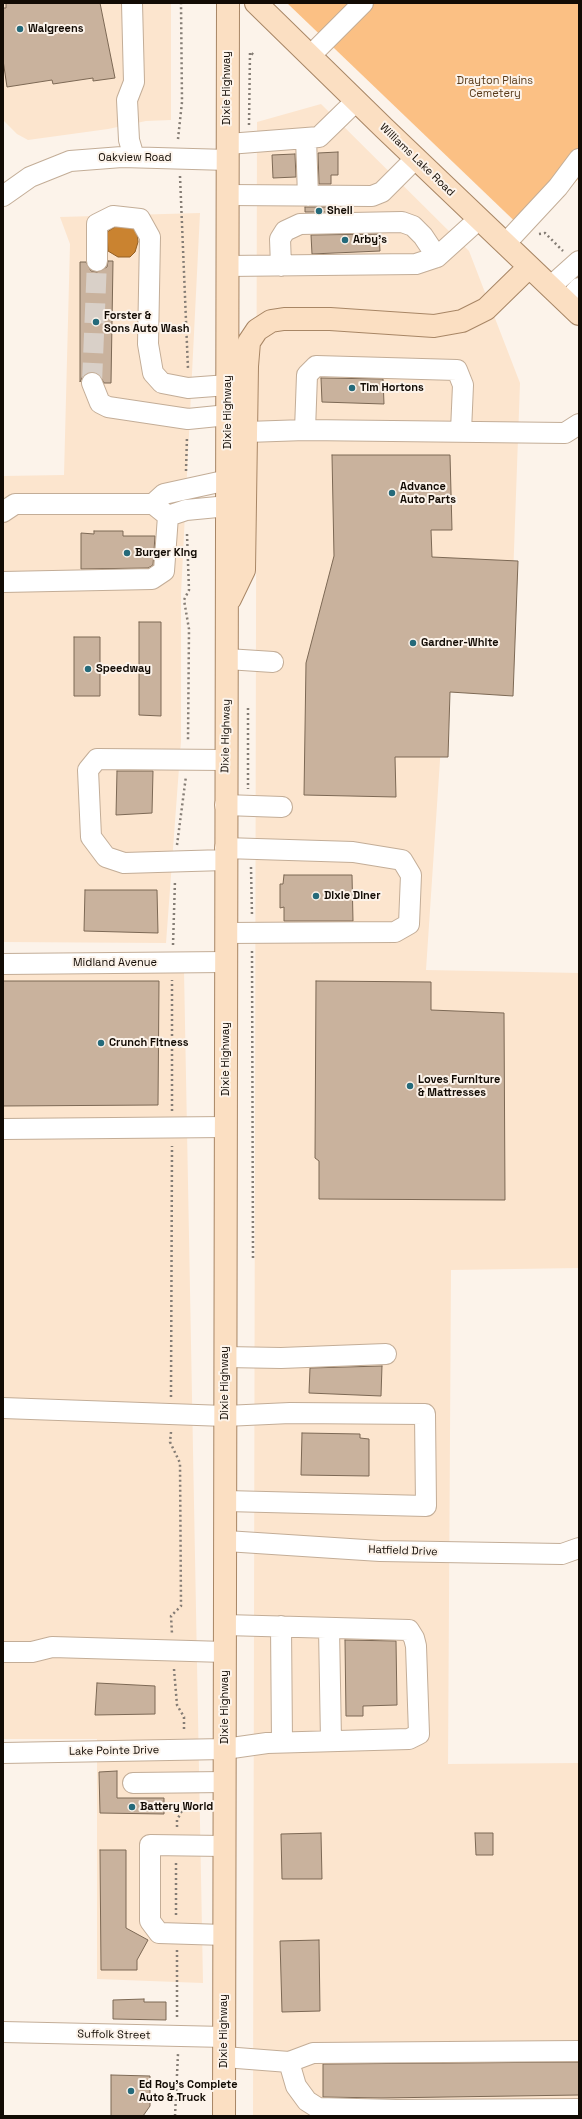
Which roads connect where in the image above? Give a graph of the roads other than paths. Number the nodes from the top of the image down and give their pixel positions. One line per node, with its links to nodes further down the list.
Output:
1 (132, 3): 9 (street)
2 (228, 3): 8 (main road, Dixie Highway)
3 (256, 3): 5 (main road, Williams Lake Road)
4 (363, 3): 5 (street)
5 (310, 56): 6 (main road, Williams Lake Road)
6 (356, 101): 7 (street, Oakview Road); 10 (main road, Williams Lake Road)
7 (306, 138): 8 (street, Oakview Road); 14 (street)
8 (228, 152): 9 (street, Oakview Road); 12 (main road, Dixie Highway)
9 (134, 157): 13 (street, Oakview Road)
10 (416, 158): 14 (street); 15 (main road, Williams Lake Road)
11 (579, 159): 16 (street)
12 (228, 195): 14 (street); 20 (main road, Dixie Highway)
13 (3, 196)
14 (308, 196)
15 (479, 219): 16 (main road, Williams Lake Road); 17 (street)
16 (505, 244): 22 (main road, Williams Lake Road)
17 (437, 257): 21 (street); 21 (street)
18 (97, 261): 26 (street)
19 (577, 262): 23 (street)
20 (227, 266): 21 (street); 26 (main road, Dixie Highway)
21 (281, 266)
22 (529, 267): 23 (main road, Williams Lake Road); 31 (main road)
23 (550, 287): 24 (main road, Williams Lake Road)
24 (575, 302)
25 (92, 383): 27 (street)
26 (228, 385): 27 (main road, Dixie Highway)
27 (228, 415): 32 (main road, Dixie Highway)
28 (579, 424): 30 (street)
29 (306, 430): 30 (street); 30 (street); 31 (street)
30 (461, 431)
31 (246, 432): 37 (main road)
32 (228, 480): 33 (main road, Dixie Highway); 34 (street)
33 (228, 506): 34 (street); 37 (main road, Dixie Highway)
34 (160, 510): 35 (street); 36 (street)
35 (3, 512)
36 (3, 582)
37 (227, 604): 38 (main road, Dixie Highway)
38 (227, 659): 39 (street); 40 (main road, Dixie Highway)
39 (273, 662)
40 (226, 760): 41 (main road, Dixie Highway); 43 (street)
41 (225, 805): 42 (street); 43 (main road, Dixie Highway)
42 (282, 807)
43 (225, 854): 44 (main road, Dixie Highway); 44 (street)
44 (226, 933): 45 (main road, Dixie Highway)
45 (226, 962): 46 (street, Midland Avenue); 47 (main road, Dixie Highway)
46 (3, 964)
47 (226, 1127): 48 (street); 50 (main road, Dixie Highway)
48 (3, 1129)
49 (386, 1354): 50 (street)
50 (225, 1357): 52 (main road, Dixie Highway)
51 (3, 1408): 52 (street)
52 (225, 1416): 53 (main road, Dixie Highway); 53 (street)
53 (226, 1501): 54 (main road, Dixie Highway)
54 (226, 1541): 55 (street, Hatfield Drive); 56 (main road, Dixie Highway)
55 (579, 1548)
56 (225, 1625): 57 (street); 60 (main road, Dixie Highway)
57 (281, 1626): 58 (street); 62 (street)
58 (329, 1628): 61 (street); 61 (street, Lake Pointe Drive)
59 (3, 1652): 60 (street)
60 (225, 1652): 63 (main road, Dixie Highway)
61 (331, 1741): 62 (street, Lake Pointe Drive)
62 (282, 1742): 63 (street, Lake Pointe Drive)
63 (225, 1749): 64 (street, Lake Pointe Drive); 65 (main road, Dixie Highway)
64 (3, 1753)
65 (225, 1782): 66 (street); 67 (main road, Dixie Highway)
66 (133, 1783)
67 (224, 1846): 68 (main road, Dixie Highway); 68 (street)
68 (225, 1935): 70 (main road, Dixie Highway)
69 (3, 2032): 70 (street, Suffolk Street)
70 (224, 2047): 72 (street, Suffolk Street); 74 (main road, Dixie Highway)
71 (579, 2051): 72 (street)
72 (289, 2062): 73 (street)
73 (579, 2109)
74 (224, 2116)

